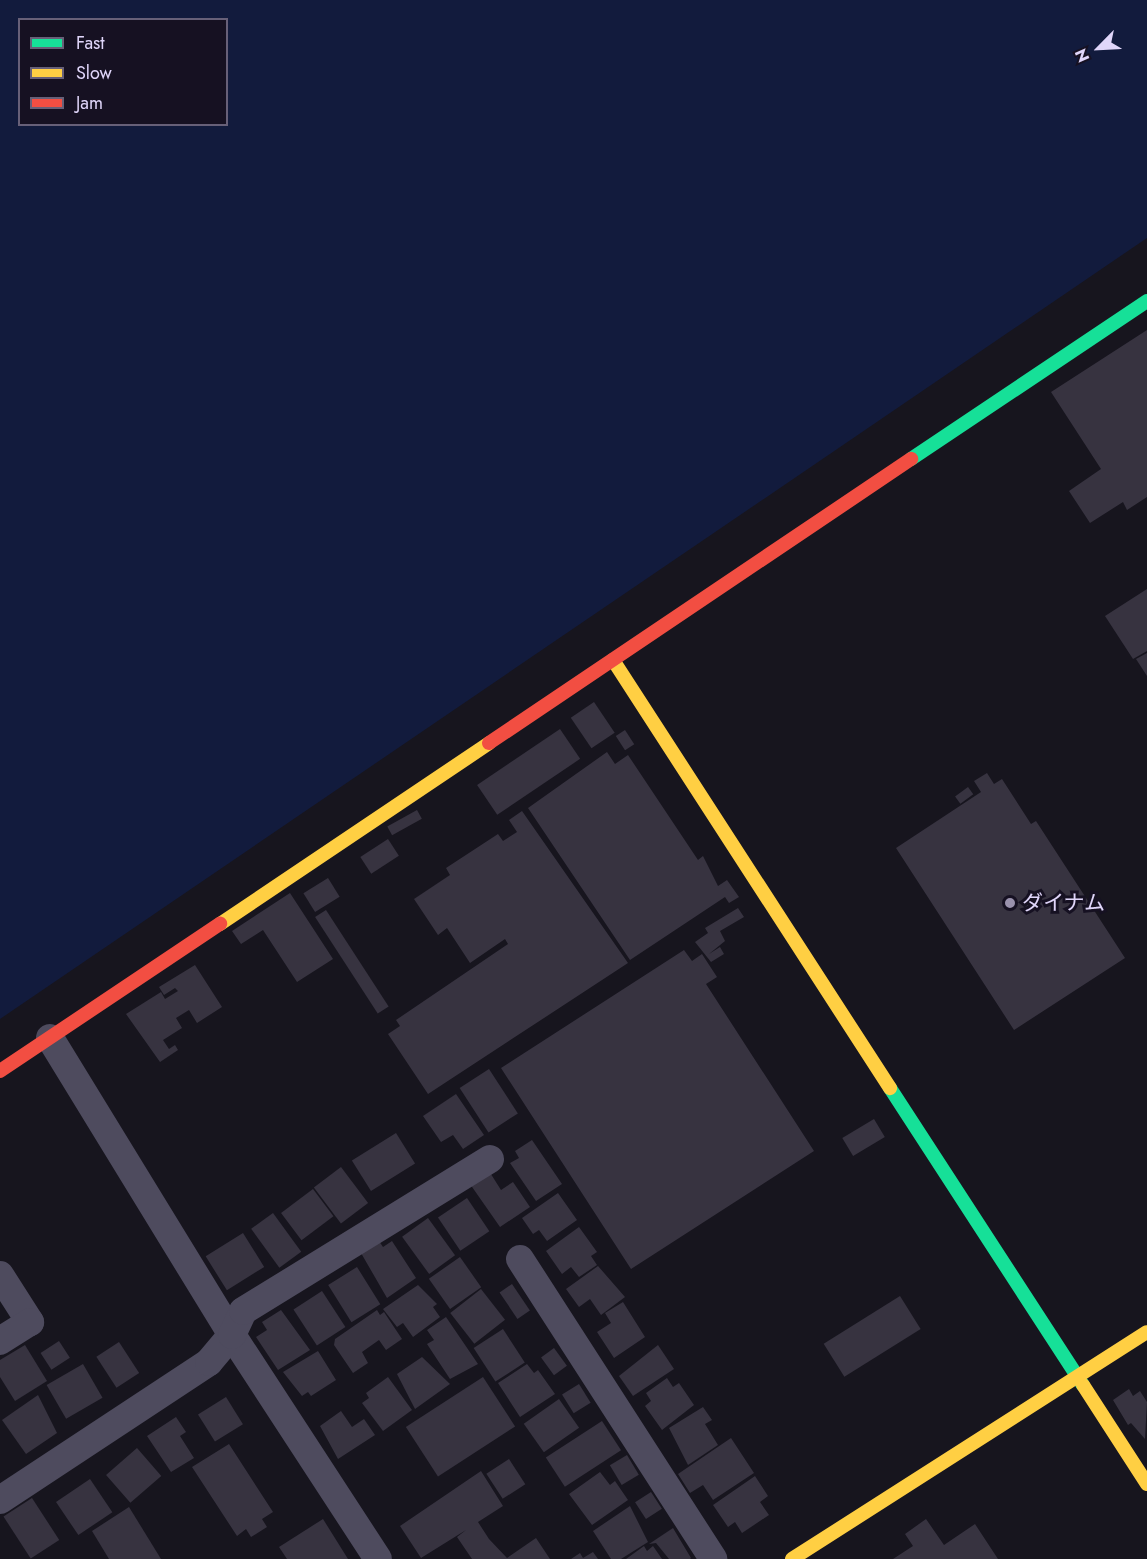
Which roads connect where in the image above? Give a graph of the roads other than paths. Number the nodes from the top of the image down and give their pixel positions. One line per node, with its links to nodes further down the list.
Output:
1 (1147, 301): 2 (street)
2 (613, 660): 3 (street); 11 (street)
3 (50, 1038): 4 (street); 9 (street)
4 (0, 1071)
5 (490, 1159): 9 (street)
6 (520, 1259): 15 (street)
7 (0, 1275): 10 (street)
8 (1147, 1332): 11 (street)
9 (232, 1335): 13 (street); 14 (street)
10 (0, 1341)
11 (1078, 1377): 12 (street); 16 (street)
12 (1147, 1484)
13 (0, 1500)
14 (378, 1559)
15 (713, 1559)
16 (792, 1559)

